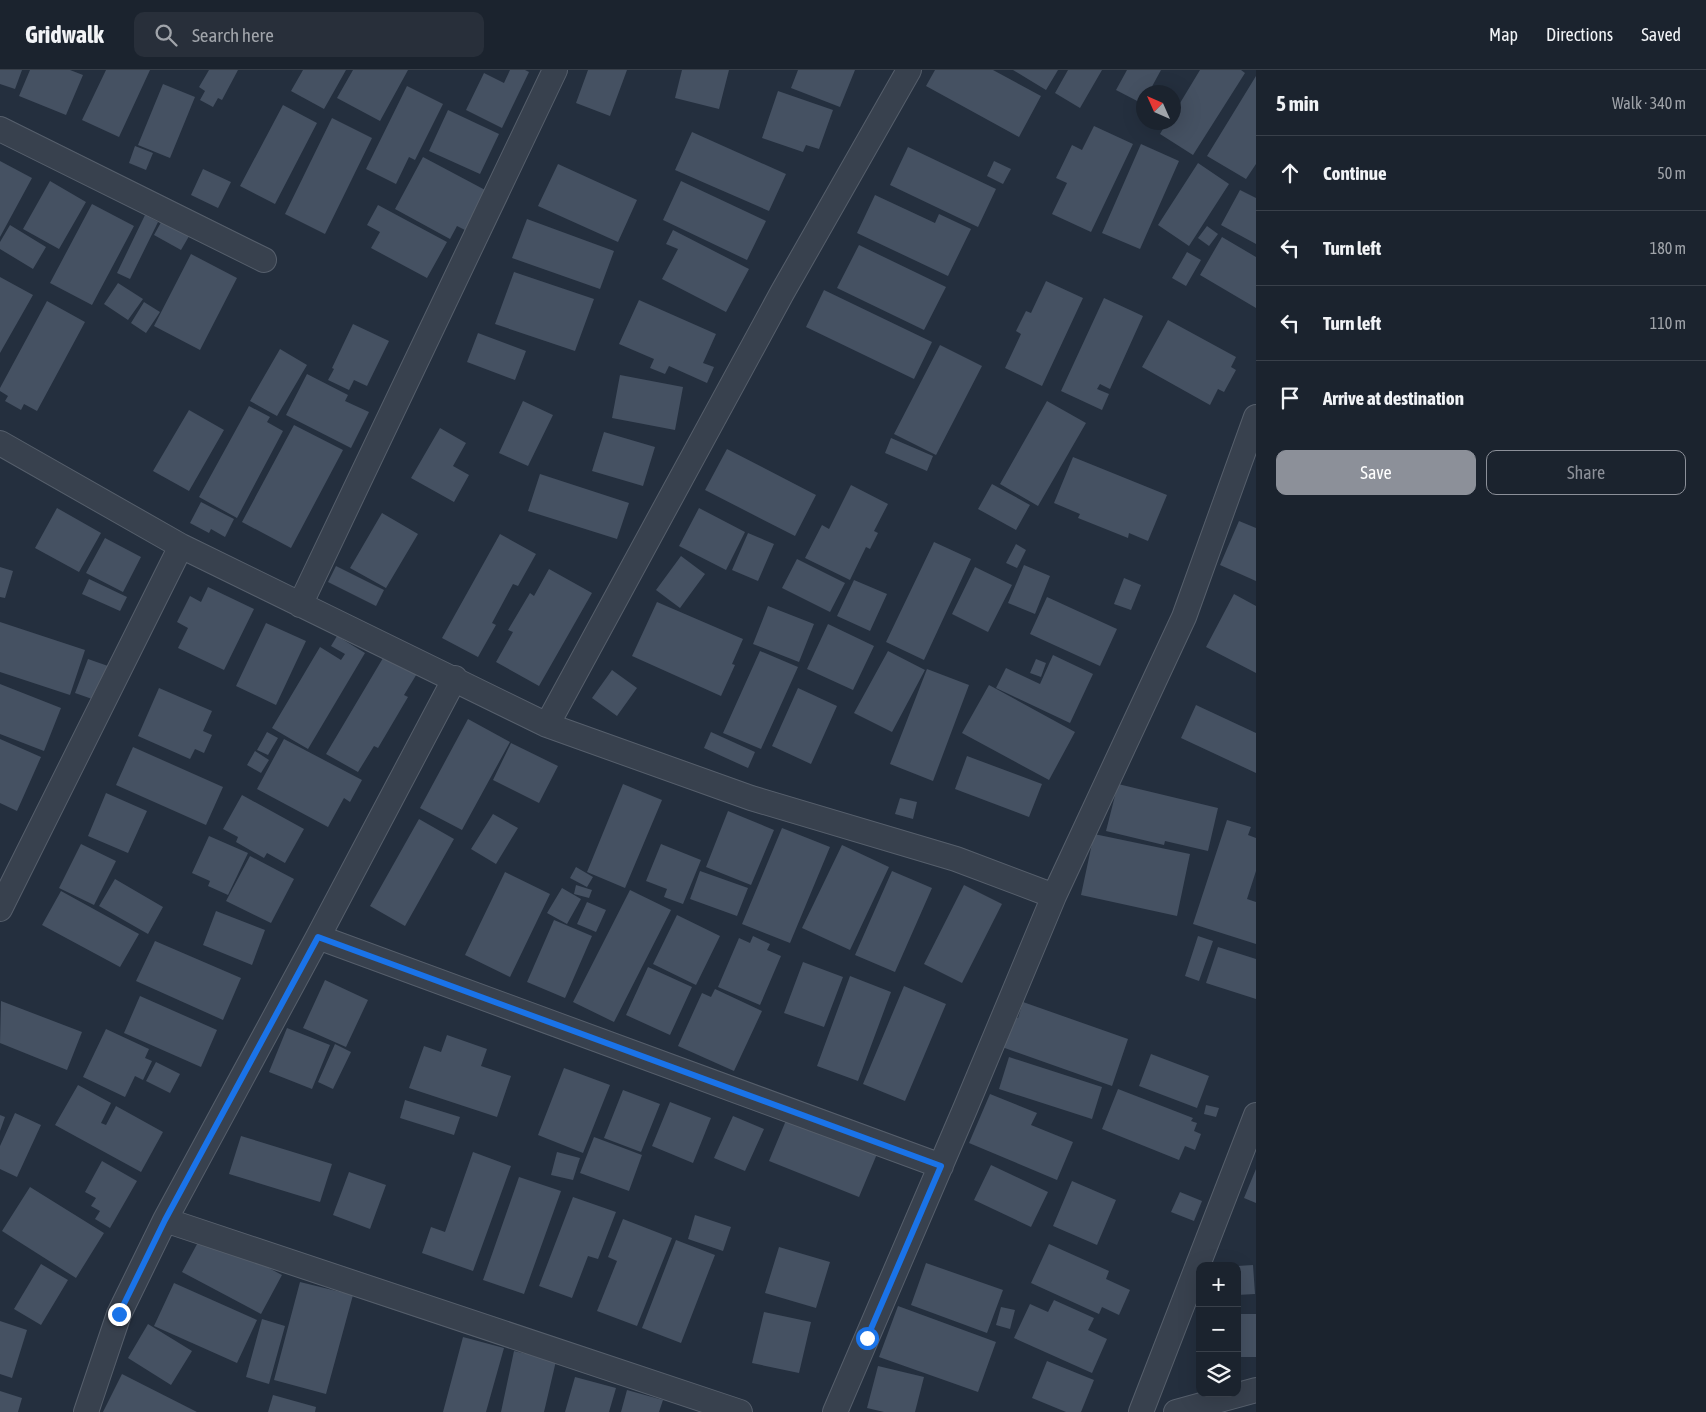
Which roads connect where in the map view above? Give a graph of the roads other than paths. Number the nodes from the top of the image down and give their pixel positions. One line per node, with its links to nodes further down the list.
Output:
1 (909, 70): 10 (street)
2 (552, 71): 8 (street)
3 (0, 129): 4 (street)
4 (264, 260)
5 (1256, 417): 11 (street)
6 (0, 443): 7 (street)
7 (181, 546): 8 (street); 12 (street)
8 (300, 605): 9 (street)
9 (455, 678): 10 (street); 13 (street)
10 (547, 725): 11 (street)
11 (1054, 896): 15 (street)
12 (0, 909)
13 (318, 937): 15 (street); 16 (street)
14 (1256, 1115): 21 (street)
15 (941, 1166): 20 (street)
16 (165, 1220): 18 (street); 19 (street)
17 (1256, 1390): 22 (street)
18 (86, 1412)
19 (740, 1412)
20 (835, 1412)
21 (1141, 1412)
22 (1176, 1412)

